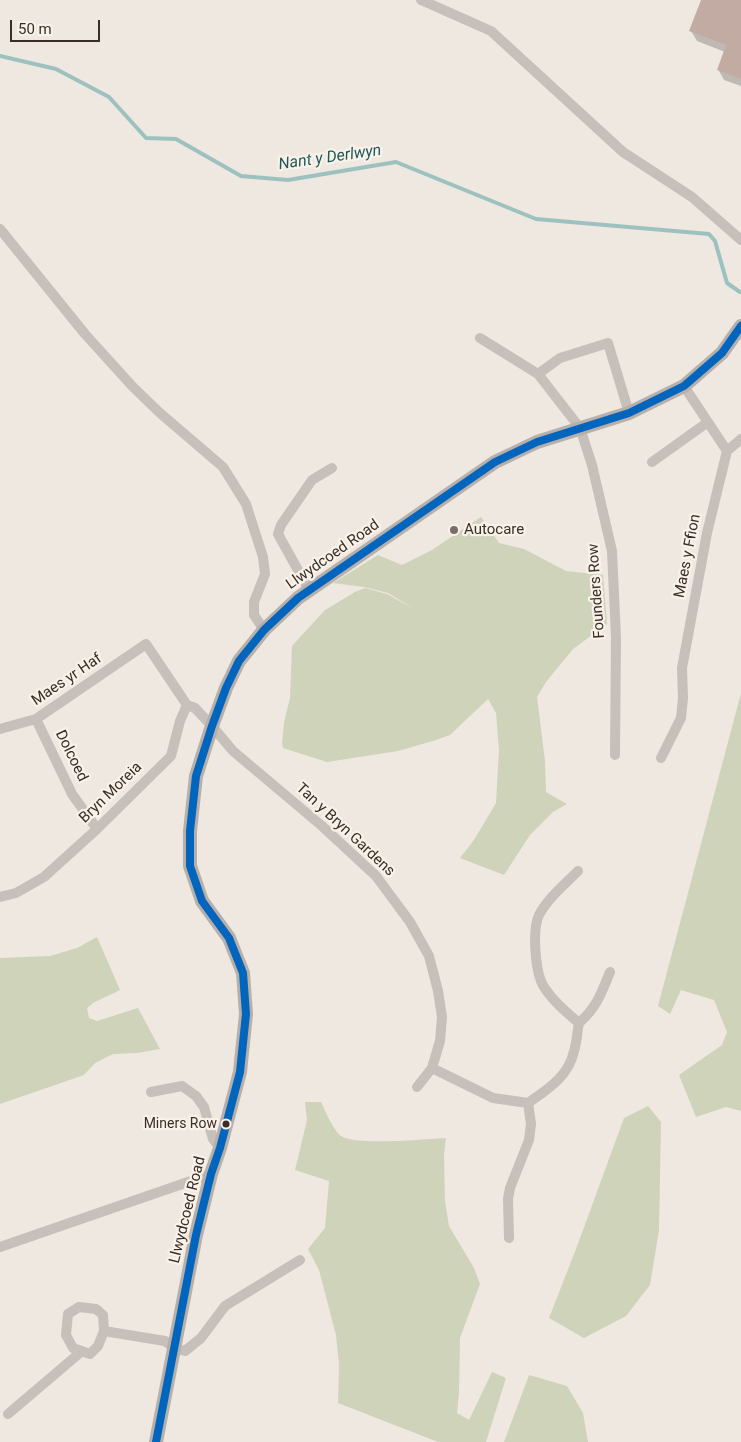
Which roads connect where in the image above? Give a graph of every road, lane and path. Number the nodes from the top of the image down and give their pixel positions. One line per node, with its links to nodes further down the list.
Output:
1 (421, 0): 3 (street)
2 (0, 229): 16 (street)
3 (741, 240)
4 (741, 326): 7 (main road, Llwydcoed Road)
5 (480, 338): 6 (street)
6 (538, 374): 8 (street); 10 (street, Founders Row)
7 (684, 386): 8 (main road, Llwydcoed Road); 9 (street)
8 (629, 413): 10 (main road, Llwydcoed Road)
9 (708, 422): 12 (street); 13 (street)
10 (580, 428): 15 (main road, Llwydcoed Road); 21 (street, Founders Row)
11 (741, 439): 12 (street)
12 (727, 450): 22 (street, Maes y Ffion)
13 (652, 462)
14 (332, 468): 15 (street)
15 (309, 590): 16 (main road, Llwydcoed Road)
16 (264, 630): 19 (main road, Llwydcoed Road)
17 (187, 705): 18 (street, Maes yr Haf); 19 (street); 23 (street, Bryn Moreia)
18 (36, 719): 20 (street, Maes yr Haf); 23 (street, Dolcoed)
19 (212, 726): 28 (street, Tan y Bryn Gardens); 32 (main road, Llwydcoed Road)
20 (0, 729)
21 (615, 755)
22 (661, 758)
23 (97, 829): 25 (street, Bryn Moreia)
24 (578, 871): 27 (street)
25 (0, 897)
26 (610, 972): 27 (street)
27 (579, 1023): 31 (street)
28 (432, 1068): 29 (street, Tan y Bryn Gardens); 31 (street)
29 (417, 1087)
30 (151, 1092): 32 (street)
31 (528, 1103): 34 (street)
32 (220, 1148): 33 (main road, Llwydcoed Road)
33 (211, 1174): 35 (street); 38 (main road, Llwydcoed Road)
34 (509, 1238)
35 (0, 1248)
36 (300, 1260): 38 (street)
37 (104, 1331): 38 (street); 39 (street); 39 (street)
38 (174, 1348): 41 (main road, Llwydcoed Road)
39 (82, 1351): 40 (street)
40 (8, 1414)
41 (156, 1442)

